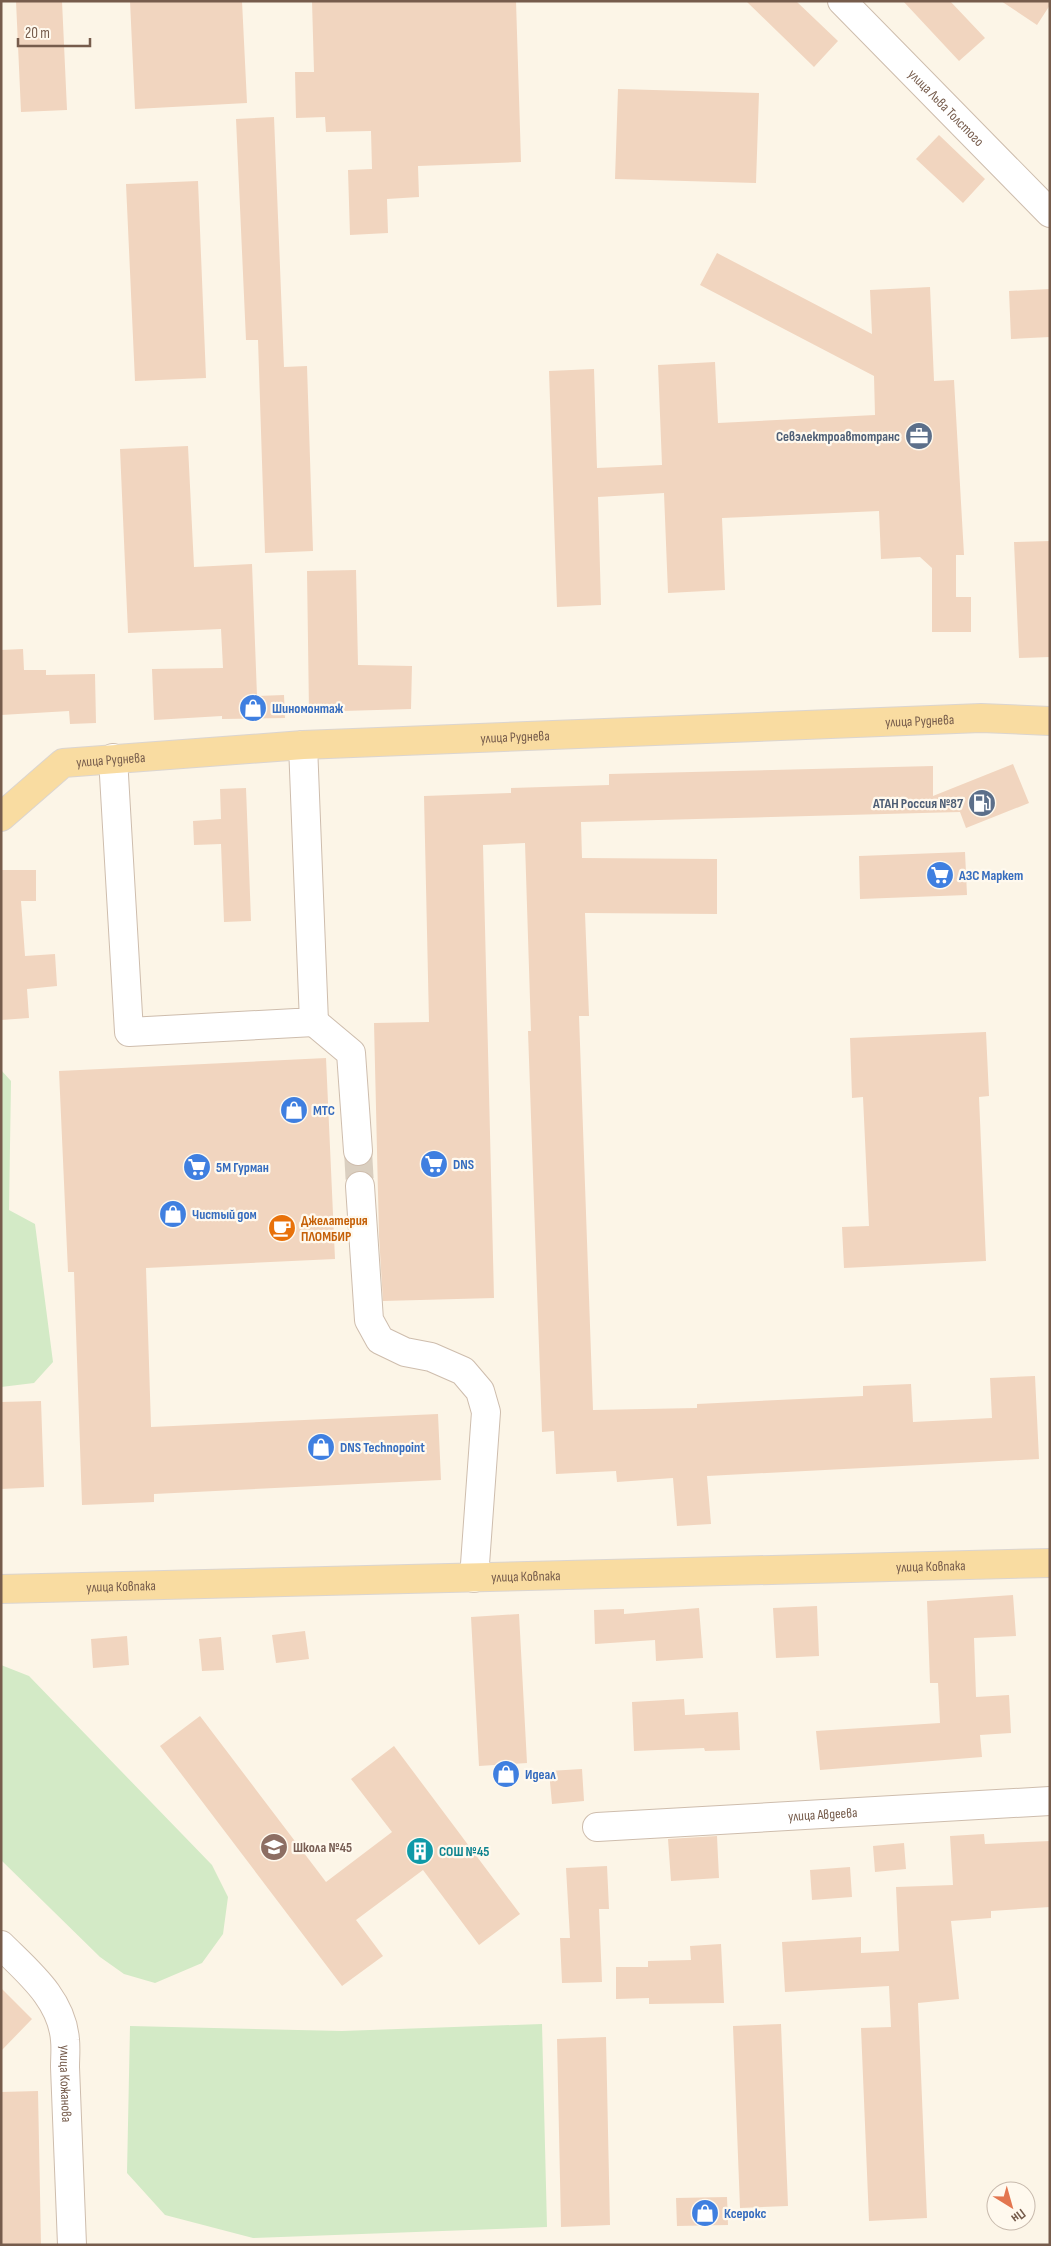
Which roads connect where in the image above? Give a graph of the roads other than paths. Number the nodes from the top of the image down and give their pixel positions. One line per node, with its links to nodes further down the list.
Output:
1 (842, 1): 2 (street, улица Льва Толстого)
2 (1049, 212)
3 (1050, 721): 4 (main road, улица Руднева)
4 (303, 745): 5 (main road, улица Руднева); 7 (street)
5 (113, 758): 6 (main road, улица Руднева); 7 (street)
6 (1, 817)
7 (314, 1022): 8 (street)
8 (358, 1151)
9 (360, 1186): 11 (street)
10 (1050, 1563): 11 (main road, улица Ковпака)
11 (474, 1578): 12 (main road, улица Ковпака)
12 (1, 1589)
13 (1050, 1801): 14 (street, улица Авдеева)
14 (597, 1827)
15 (1, 1945): 16 (street, улица Кожанова)
16 (70, 2214): 17 (street, улица Кожанова); 18 (street)
17 (72, 2245)
18 (87, 2245)

